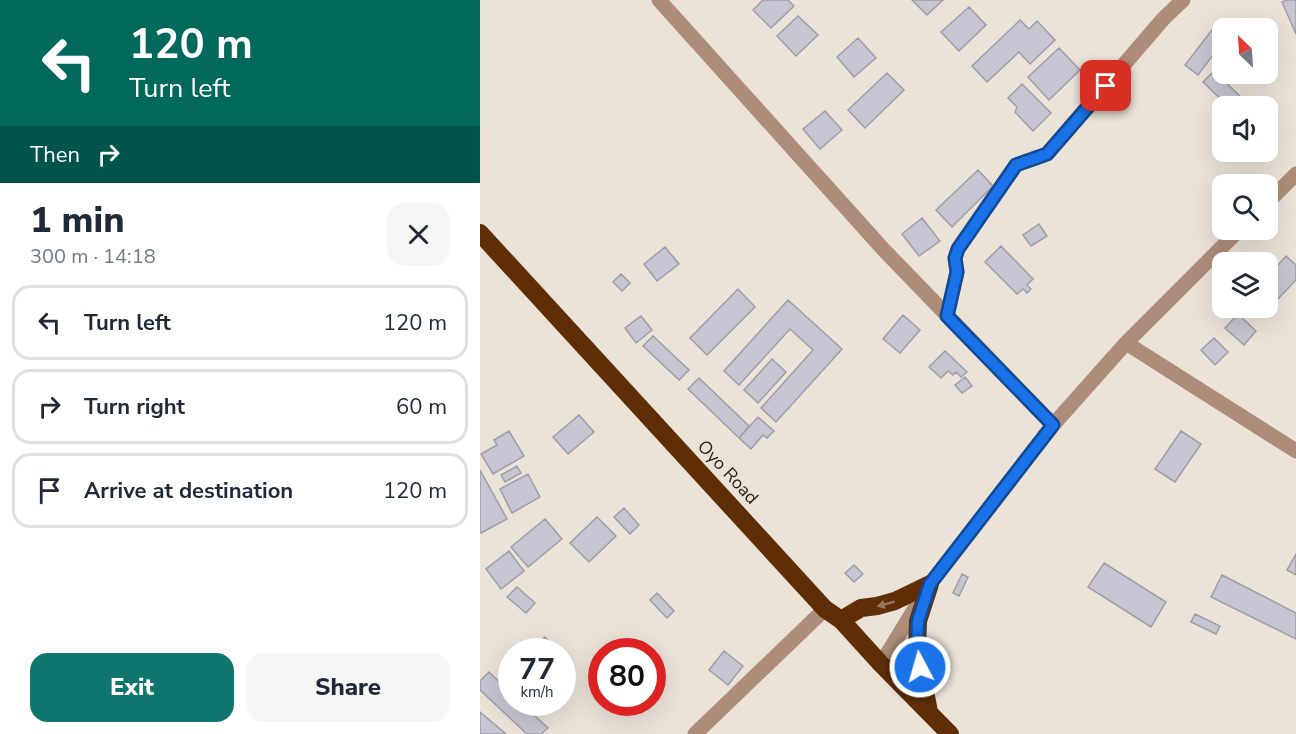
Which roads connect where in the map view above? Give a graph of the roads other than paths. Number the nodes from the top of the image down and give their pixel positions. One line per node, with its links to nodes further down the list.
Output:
1 (660, 0): 7 (street)
2 (1184, 0): 7 (street)
3 (1296, 174): 4 (street)
4 (1278, 192)
5 (480, 233): 12 (highway, Oyo Road)
6 (1229, 240): 8 (street)
7 (947, 316): 9 (street)
8 (1126, 342): 9 (street); 10 (street)
9 (1053, 425): 11 (street)
10 (1296, 451)
11 (930, 584): 13 (highway, one-way to 13); 14 (street); 15 (highway)
12 (825, 609): 13 (highway, Oyo Road); 16 (street)
13 (841, 620): 14 (highway, Oyo Road)
14 (881, 664): 15 (highway, Oyo Road)
15 (929, 712): 17 (highway, Oyo Road)
16 (695, 734)
17 (950, 734)

